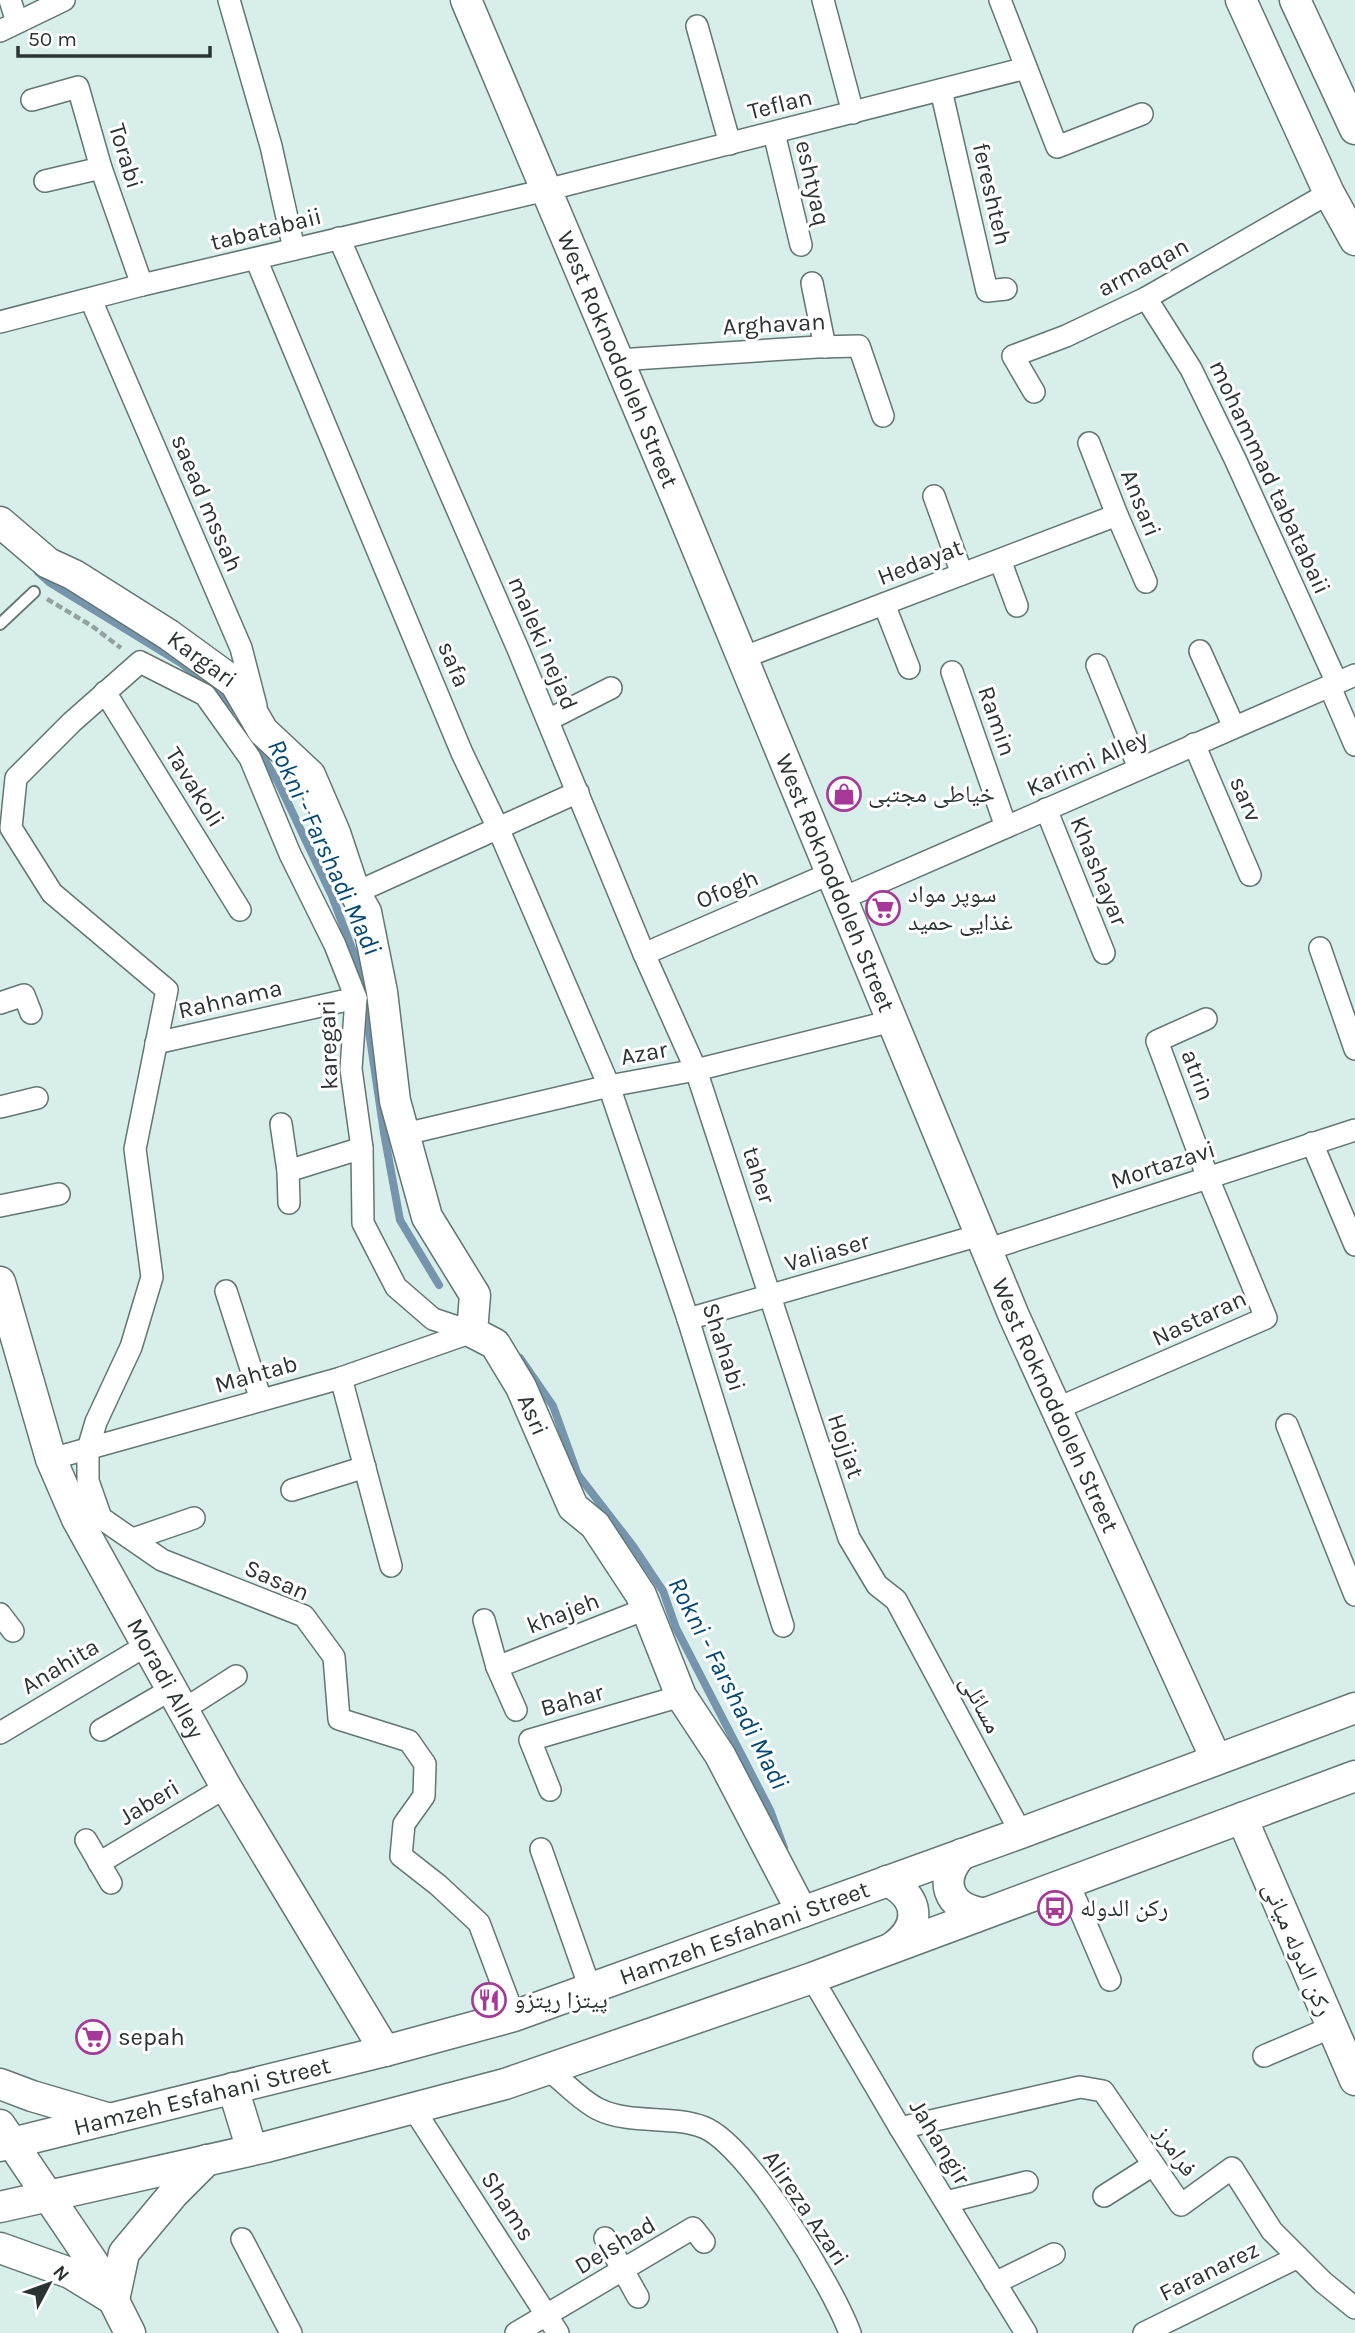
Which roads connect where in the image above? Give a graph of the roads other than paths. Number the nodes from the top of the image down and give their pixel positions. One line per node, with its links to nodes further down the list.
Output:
1 (10, 0): 10 (street)
2 (64, 0): 10 (street)
3 (229, 0): 26 (street)
4 (466, 0): 21 (main road, West Roknoddoleh Street)
5 (823, 0): 14 (street)
6 (1000, 0): 11 (street)
7 (1241, 0): 22 (main road)
8 (1295, 0): 16 (main road)
9 (697, 26): 18 (street)
10 (9, 27)
11 (1026, 68): 12 (street, Teflan); 15 (street)
12 (941, 90): 14 (street, Teflan); 30 (street, fereshteh)
13 (32, 100): 19 (street, Torabi)
14 (853, 113): 17 (street, Teflan)
15 (1142, 114)
16 (1355, 129)
17 (774, 133): 18 (street, Teflan); 25 (street, eshtyaq)
18 (730, 144): 21 (street, Teflan)
19 (101, 168): 20 (street); 29 (street, Torabi)
20 (45, 181)
21 (546, 190): 23 (street, tabatabaii); 35 (main road, West Roknoddoleh Street)
22 (1329, 193): 24 (main road); 31 (street, armaqan)
23 (339, 238): 26 (street, tabatabaii); 57 (street, maleki nejad)
24 (1355, 240)
25 (801, 245)
26 (294, 249): 27 (street, tabatabaii)
27 (256, 259): 29 (street, tabatabaii); 66 (street, safa)
28 (812, 283): 34 (street)
29 (142, 285): 32 (street, tabatabaii)
30 (1006, 289)
31 (1146, 298): 36 (street, armaqan); 54 (street, mohammad tabatabaii)
32 (91, 300): 33 (street, tabatabaii); 59 (street, saead mssah)
33 (0, 322)
34 (825, 347): 35 (street, Arghavan); 37 (street, Arghavan)
35 (618, 360): 50 (main road, West Roknoddoleh Street)
36 (1034, 392)
37 (883, 416)
38 (1089, 443): 40 (street, Ansari)
39 (934, 496): 43 (street)
40 (1117, 515): 42 (street, Hedayat); 44 (street, Ansari)
41 (0, 522): 59 (main road, Kargari)
42 (1000, 560): 43 (street, Hedayat); 47 (street)
43 (962, 574): 46 (street, Hedayat)
44 (1146, 582)
45 (34, 592): 48 (lane)
46 (884, 604): 50 (street, Hedayat); 52 (street)
47 (1017, 606)
48 (0, 624)
49 (1200, 651): 58 (street)
50 (742, 658): 68 (main road, West Roknoddoleh Street)
51 (1097, 666): 62 (street)
52 (909, 668)
53 (952, 672): 65 (street, Ramin)
54 (1341, 682): 58 (street, Karimi Alley); 61 (street, mohammad tabatabaii)
55 (611, 688): 57 (street)
56 (105, 692): 70 (street, Tavakoli); 74 (street, karegari); 79 (street, Sasan)
57 (548, 720): 63 (street, maleki nejad)
58 (1234, 727): 60 (street, Karimi Alley)
59 (263, 731): 69 (main road, Kargari)
60 (1194, 744): 62 (street, Karimi Alley); 67 (street, sarv)
61 (1355, 745)
62 (1139, 768): 64 (street, Karimi Alley)
63 (578, 792): 66 (street); 73 (street, maleki nejad)
64 (1046, 810): 65 (street, Karimi Alley); 72 (street, Khashayar)
65 (1006, 827): 68 (street, Karimi Alley)
66 (498, 828): 69 (street); 82 (street, safa)
67 (1250, 875)
68 (836, 886): 73 (street, Ofogh); 78 (main road, West Roknoddoleh Street)
69 (355, 893): 87 (main road)
70 (240, 910)
71 (1320, 948): 80 (street)
72 (1104, 953)
73 (644, 954): 81 (street, maleki nejad)
74 (356, 998): 79 (street, Rahnama); 89 (street, karegari)
75 (0, 1003): 76 (street)
76 (31, 1013)
77 (1206, 1019): 91 (street, atrin)
78 (892, 1021): 81 (street, Azar); 95 (main road, West Roknoddoleh Street)
79 (156, 1043): 107 (street, Sasan)
80 (1355, 1049)
81 (696, 1070): 82 (street, Azar); 99 (street, taher)
82 (609, 1086): 87 (street, Azar); 100 (street, Shahabi)
83 (37, 1098): 84 (street)
84 (0, 1107)
85 (281, 1124): 90 (street)
86 (1355, 1130): 88 (street, Mortazavi)
87 (405, 1134): 101 (main road)
88 (1312, 1143): 91 (street, Mortazavi); 96 (street)
89 (362, 1148): 90 (street); 101 (street, karegari)
90 (288, 1171): 93 (street)
91 (1208, 1178): 95 (street, Mortazavi); 105 (street, Nastaran)
92 (59, 1194): 94 (street)
93 (289, 1203)
94 (0, 1206)
95 (983, 1243): 99 (street, Valiaser); 105 (main road, West Roknoddoleh Street)
96 (1355, 1245)
97 (0, 1282): 102 (main road, Moradi Alley)
98 (226, 1291): 104 (street)
99 (771, 1296): 100 (street, Valiaser); 115 (street, Hojjat)
100 (688, 1319): 118 (street, Shahabi)
101 (472, 1332): 103 (street, Mahtab); 116 (main road, Asri)
102 (8, 1338): 108 (main road, Moradi Alley)
103 (341, 1378): 104 (street, Mahtab); 109 (street)
104 (261, 1400): 107 (street, Mahtab)
105 (1056, 1409): 128 (main road, West Roknoddoleh Street)
106 (1287, 1425): 114 (street)
107 (88, 1449): 108 (street, Mahtab); 112 (street, Sasan)
108 (51, 1459): 119 (main road, Moradi Alley)
109 (365, 1467): 110 (street); 113 (street)
110 (292, 1490)
111 (194, 1518): 112 (street)
112 (133, 1539): 147 (street, Sasan)
113 (391, 1566)
114 (1355, 1595)
115 (896, 1600): 133 (street, مسائلی)
116 (648, 1608): 120 (street, khajeh); 122 (main road, Asri)
117 (484, 1620): 120 (street)
118 (783, 1626)
119 (147, 1644): 123 (main road, Moradi Alley); 127 (street, Anahita)
120 (497, 1667): 125 (street)
121 (236, 1675): 123 (street)
122 (681, 1696): 131 (street, Bahar); 141 (main road, Asri)
123 (178, 1699): 126 (street); 130 (main road, Moradi Alley)
124 (1355, 1708): 128 (main road, Hamzeh Esfahani Street)
125 (516, 1710)
126 (101, 1730)
127 (0, 1733)
128 (1216, 1759): 133 (main road, Hamzeh Esfahani Street)
129 (1355, 1776): 132 (main road)
130 (226, 1787): 137 (street, Jaberi); 149 (main road, Moradi Alley)
131 (551, 1790)
132 (1242, 1818): 139 (main road); 148 (main road, رکن الدوله میانی)
133 (1021, 1833): 136 (main road, Hamzeh Esfahani Street)
134 (86, 1840): 137 (street)
135 (541, 1849): 146 (street)
136 (962, 1854): 138 (main road, Hamzeh Esfahani Street); 142 (main road)
137 (99, 1863): 140 (street)
138 (887, 1881): 141 (main road, Hamzeh Esfahani Street); 143 (main road)
139 (1068, 1882): 142 (main road); 145 (street)
140 (111, 1883)
141 (802, 1912): 146 (main road, Hamzeh Esfahani Street)
142 (982, 1913): 143 (main road)
143 (893, 1947): 144 (main road)
144 (812, 1978): 151 (main road); 157 (street, Jahangir)
145 (1110, 1980)
146 (590, 1988): 147 (main road, Hamzeh Esfahani Street)
147 (514, 2016): 149 (main road, Hamzeh Esfahani Street)
148 (1332, 2027): 150 (street); 152 (main road, رکن الدوله میانی)
149 (385, 2051): 154 (main road, Hamzeh Esfahani Street)
150 (1264, 2056)
151 (548, 2070): 155 (main road); 183 (street, Alireza Azari)
152 (1355, 2080)
153 (0, 2084): 156 (main road)
154 (233, 2088): 156 (main road, Hamzeh Esfahani Street); 159 (main road)
155 (414, 2108): 159 (main road); 178 (street, Shams)
156 (110, 2119): 158 (main road, Hamzeh Esfahani Street)
157 (900, 2128): 161 (street, فرامرز); 165 (street, Jahangir)
158 (4, 2138): 163 (main road)
159 (252, 2150): 160 (main road)
160 (207, 2160): 163 (main road); 176 (main road)
161 (1153, 2165): 164 (street); 172 (street, فرامرز)
162 (1027, 2182): 165 (street)
163 (48, 2195): 166 (main road); 176 (main road)
164 (1104, 2196)
165 (946, 2202): 174 (street, Jahangir)
166 (0, 2207)
167 (605, 2238): 173 (street)
168 (242, 2239): 181 (street)
169 (704, 2242): 173 (street, Delshad)
170 (0, 2248): 176 (main road)
171 (1054, 2254): 174 (street)
172 (1298, 2257): 177 (street, فرامرز); 179 (street, Faranarez)
173 (623, 2270): 175 (street); 178 (street, Delshad)
174 (995, 2283): 184 (street, Jahangir)
175 (638, 2297)
176 (114, 2300): 180 (main road)
177 (1355, 2308)
178 (553, 2324): 182 (street, Delshad)
179 (1148, 2332)
180 (130, 2333)
181 (291, 2333)
182 (516, 2333)
183 (850, 2333)
184 (1026, 2333)

